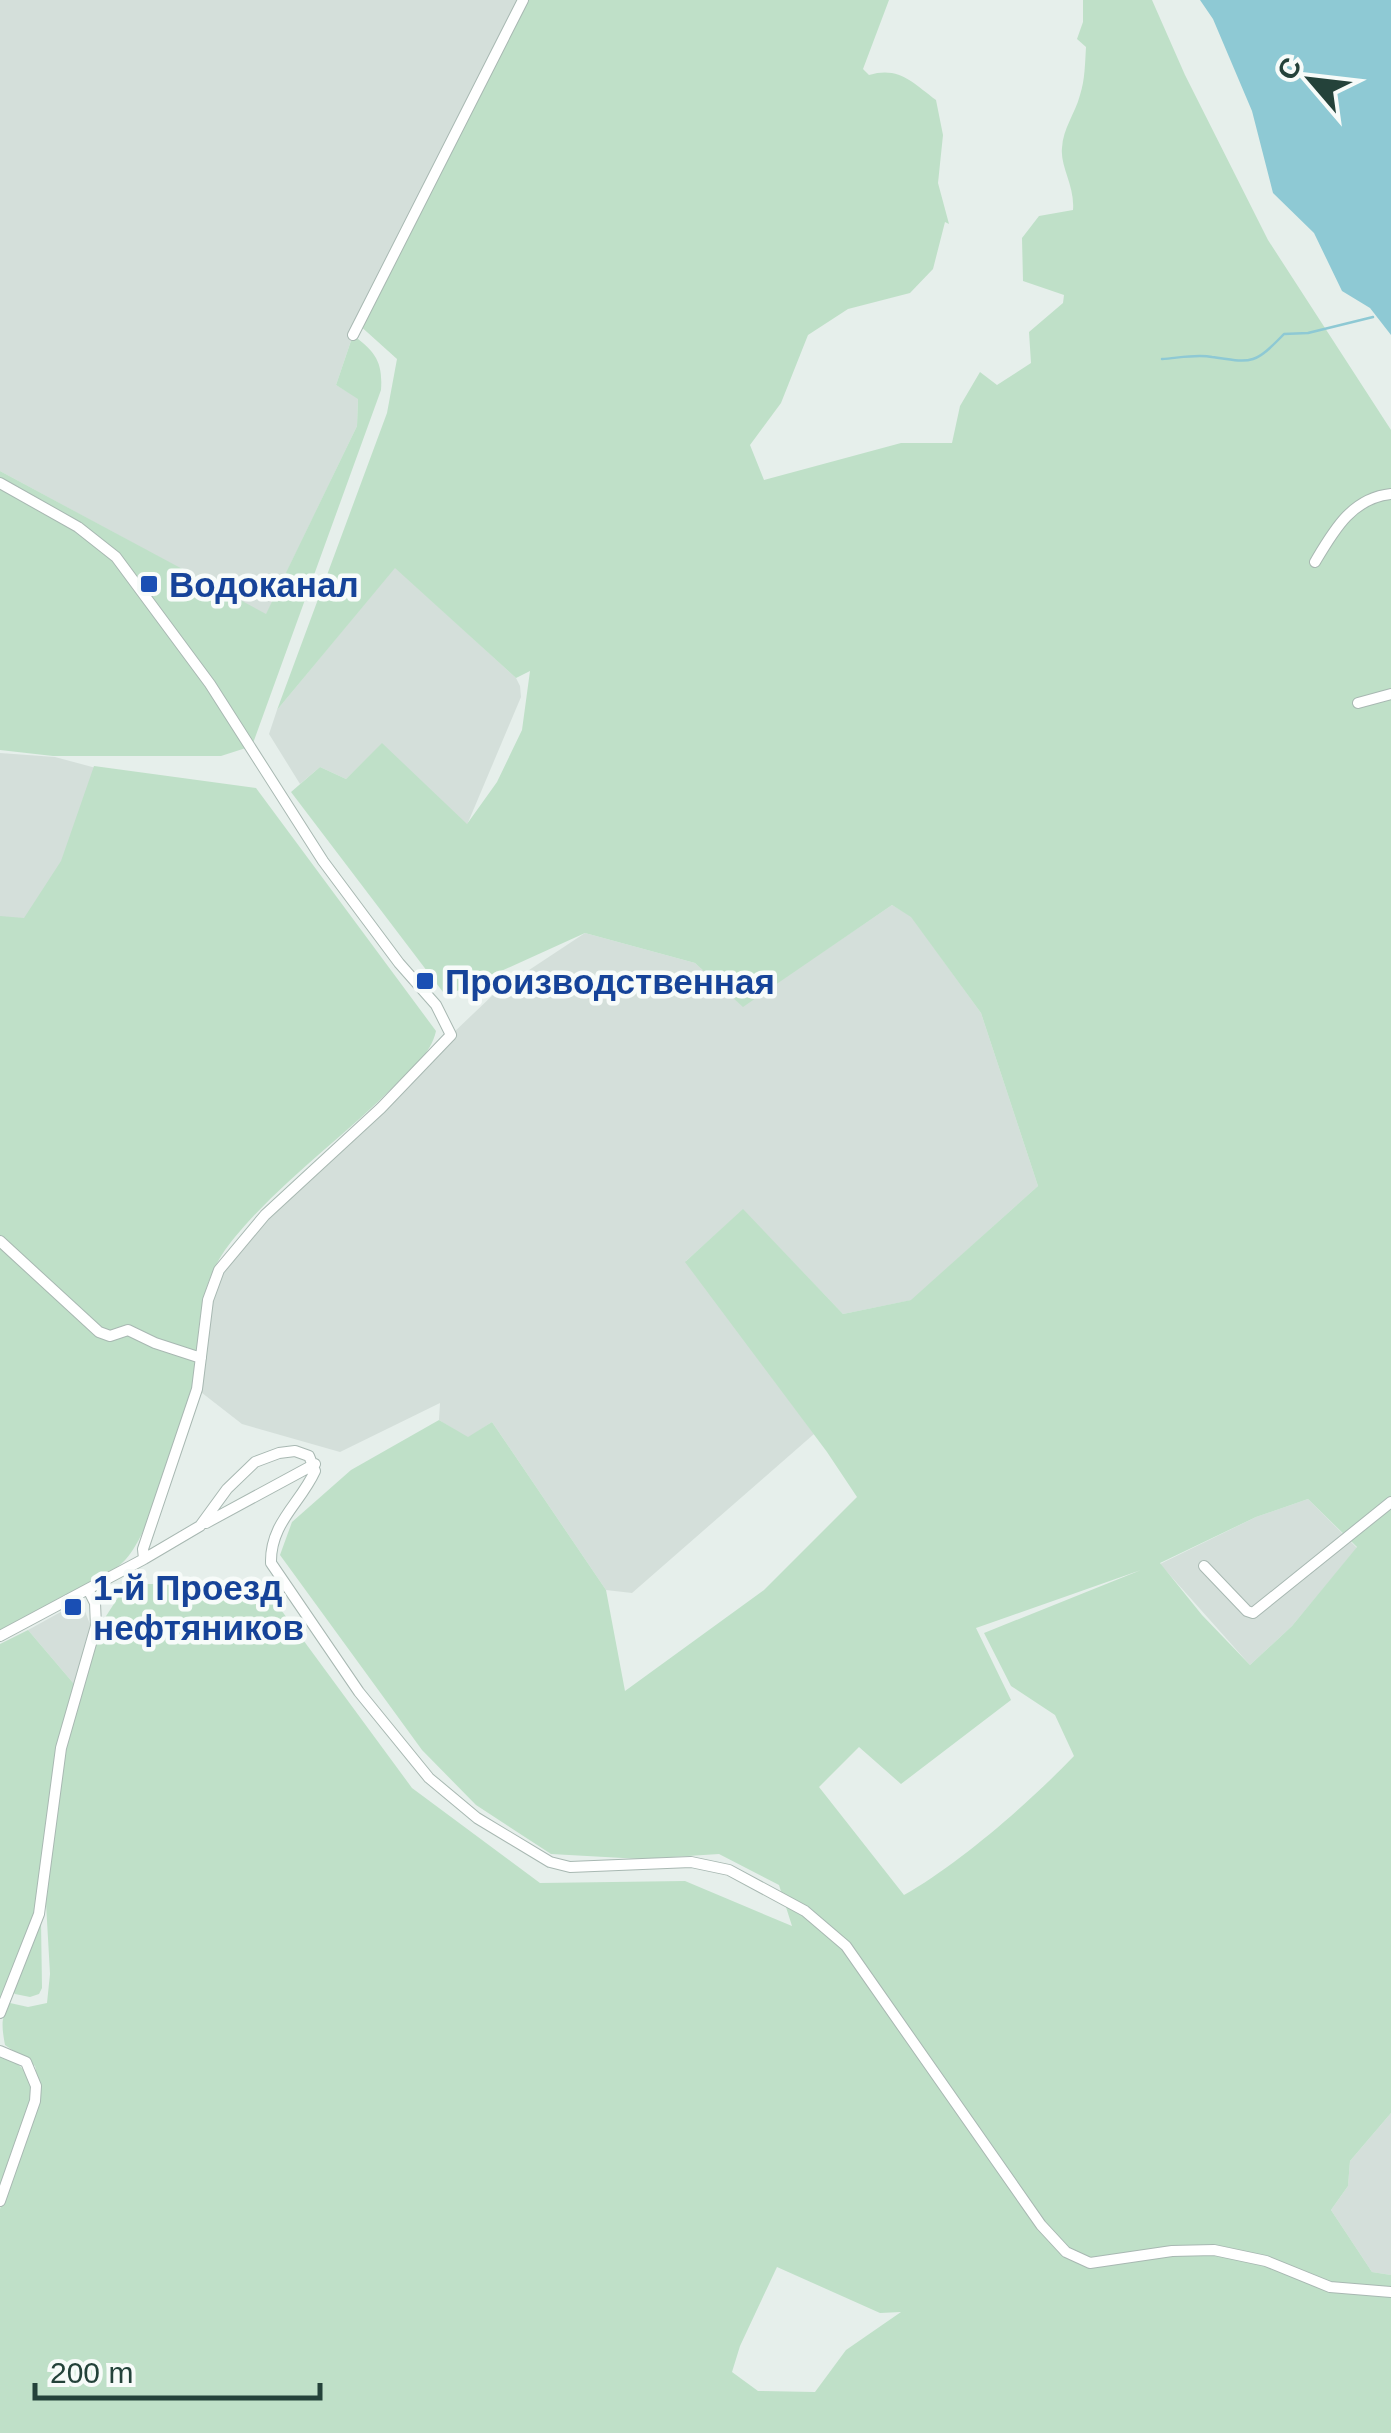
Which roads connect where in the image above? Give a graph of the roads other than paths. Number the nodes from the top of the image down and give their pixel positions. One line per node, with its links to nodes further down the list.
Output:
1 (523, 0): 2 (street)
2 (353, 335)
3 (0, 483): 9 (street)
4 (1391, 494): 5 (street)
5 (1314, 562)
6 (1391, 694): 7 (street)
7 (1358, 704)
8 (0, 1241): 9 (street)
9 (201, 1358): 13 (street)
10 (314, 1464): 12 (street); 12 (street); 20 (street)
11 (1391, 1502): 14 (street)
12 (200, 1526): 13 (street)
13 (144, 1560): 15 (street)
14 (1204, 1566)
15 (88, 1589): 16 (street); 17 (street)
16 (0, 1636)
17 (0, 2013)
18 (0, 2052): 19 (street)
19 (0, 2201)
20 (1391, 2292)

